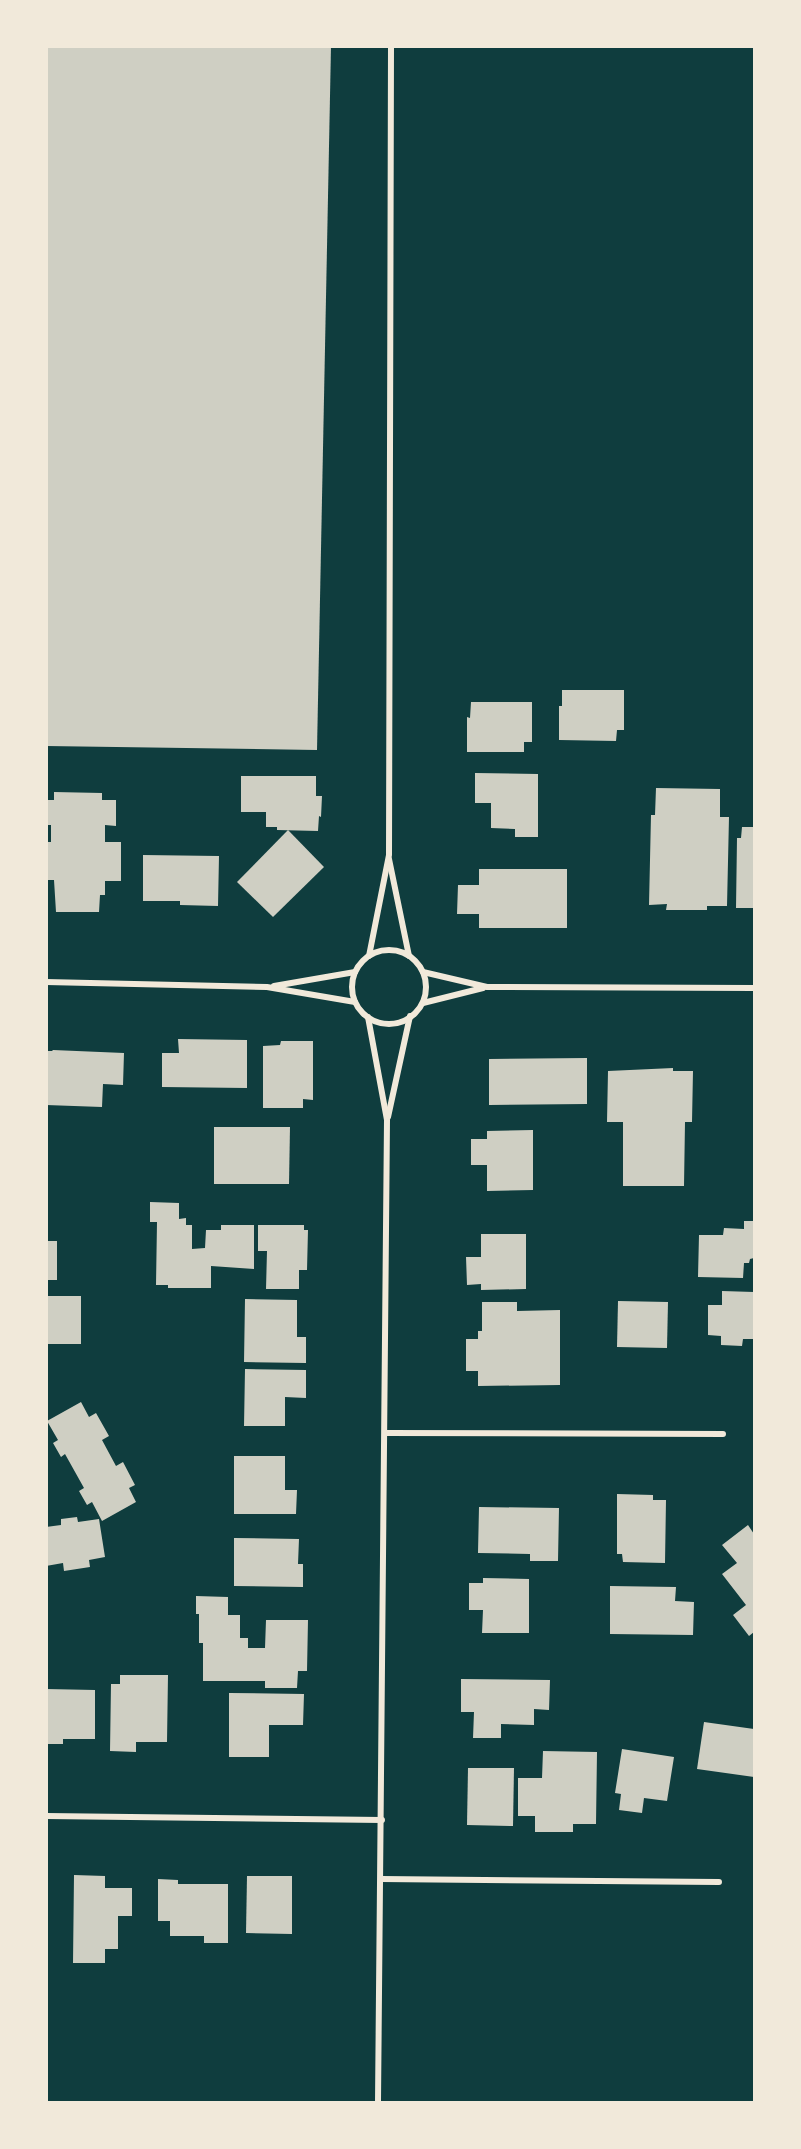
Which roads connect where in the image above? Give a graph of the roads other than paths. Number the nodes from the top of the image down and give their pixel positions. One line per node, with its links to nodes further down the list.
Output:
1 (392, 46): 2 (street)
2 (389, 855): 3 (street); 4 (street)
3 (369, 956): 4 (street); 5 (street)
4 (409, 956): 6 (street)
5 (355, 972): 8 (street); 11 (street)
6 (423, 972): 9 (street); 12 (street)
7 (46, 982): 8 (street)
8 (267, 987): 11 (street)
9 (487, 987): 10 (street); 12 (street)
10 (754, 988)
11 (355, 1002): 14 (street)
12 (423, 1003): 13 (street)
13 (410, 1016): 14 (street); 15 (street)
14 (368, 1017): 15 (street)
15 (387, 1120): 16 (street)
16 (386, 1433): 17 (street); 19 (street)
17 (723, 1434)
18 (46, 1815): 19 (street)
19 (382, 1820): 20 (street)
20 (381, 1879): 21 (street); 22 (street)
21 (719, 1882)
22 (378, 2103)

